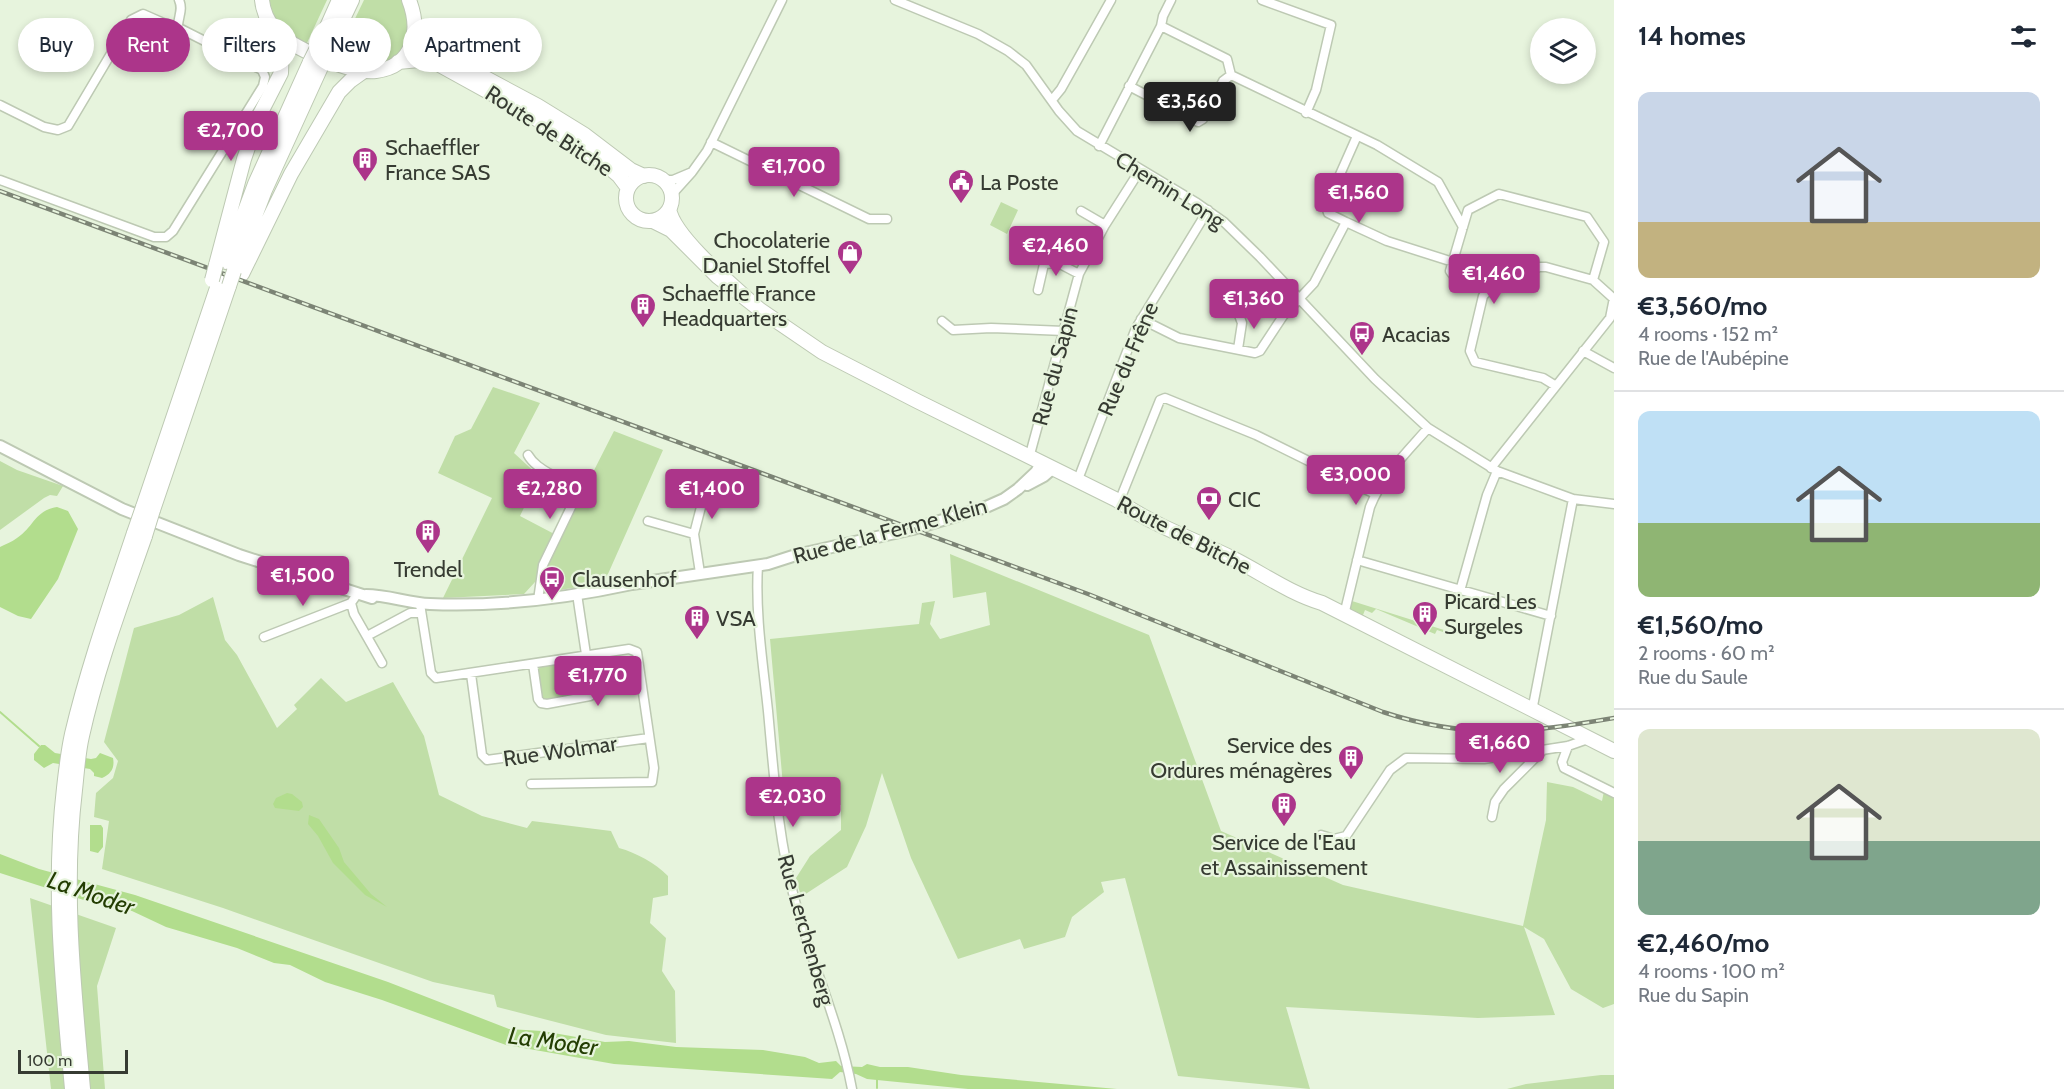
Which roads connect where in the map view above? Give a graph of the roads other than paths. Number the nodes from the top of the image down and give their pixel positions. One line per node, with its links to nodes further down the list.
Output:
1 (179, 0): 13 (street)
2 (262, 0): 14 (main road)
3 (339, 0): 15 (main road)
4 (352, 0): 16 (main road)
5 (409, 0): 17 (main road)
6 (782, 0): 34 (street)
7 (895, 0): 30 (street, Chemin Long)
8 (1111, 0): 30 (street)
9 (1171, 0): 18 (street)
10 (1262, 0): 32 (street)
11 (134, 18): 12 (street)
12 (152, 18)
13 (180, 18)
14 (267, 18)
15 (334, 18)
16 (341, 18)
17 (415, 18)
18 (1161, 26): 28 (street); 29 (street)
19 (190, 34): 39 (street)
20 (403, 56): 22 (main road)
21 (106, 62): 31 (street)
22 (398, 62): 23 (main road, Route de Bitche); 41 (main road, Route de Bitche)
23 (391, 66)
24 (281, 72): 51 (main road)
25 (313, 72): 51 (main road, bridge)
26 (363, 72): 51 (main road)
27 (476, 72): 38 (main road, Route de Bitche)
28 (1231, 75): 29 (street); 32 (street)
29 (1129, 86): 35 (street)
30 (1052, 100): 35 (street, Chemin Long)
31 (0, 105)
32 (1306, 113): 33 (street)
33 (1357, 136): 47 (street); 49 (street)
34 (711, 142): 37 (street); 45 (street)
35 (1099, 146): 36 (street, Chemin Long)
36 (1140, 170): 43 (street, Chemin Long); 48 (street, Rue du Sapin)
37 (692, 172): 40 (street); 42 (street)
38 (644, 176): 40 (main road); 41 (main road)
39 (0, 180)
40 (662, 180): 42 (main road)
41 (628, 188): 46 (main road)
42 (670, 204): 46 (main road); 58 (main road, Route de Bitche)
43 (1208, 210): 56 (street, Chemin Long); 60 (street, Rue du Frêne)
44 (1081, 211): 48 (street)
45 (886, 219)
46 (653, 221): 58 (main road, Route de Bitche)
47 (1346, 222): 50 (street); 56 (street)
48 (1106, 225): 52 (street, Rue du Sapin)
49 (1463, 227): 50 (street); 53 (street)
50 (1453, 262): 55 (street)
51 (229, 269): 107 (main road, bridge)
52 (1079, 274): 54 (street, Rue du Sapin); 62 (street, Rue du Sapin)
53 (1593, 280): 55 (street); 57 (street)
54 (1038, 290)
55 (1489, 290): 66 (street)
56 (1300, 298): 63 (street); 67 (street, Chemin Long)
57 (1614, 298): 64 (street)
58 (759, 309): 70 (main road, Route de Bitche)
59 (1239, 315): 63 (street)
60 (1141, 319): 63 (street); 72 (street, Rue du Frêne)
61 (942, 321): 62 (street)
62 (1064, 331): 70 (street, Rue du Sapin)
63 (1238, 349)
64 (1583, 351): 65 (street); 66 (street)
65 (1614, 368)
66 (1556, 386): 71 (street)
67 (1428, 428): 71 (street, Chemin Long); 74 (street)
68 (0, 446): 85 (street, Rue de la Ferme Klein)
69 (528, 455): 86 (street)
70 (1041, 463): 72 (main road, Route de Bitche); 81 (street, Rue de la Ferme Klein)
71 (1494, 470): 75 (street, Chemin Long); 83 (street)
72 (1077, 482): 76 (main road, Route de Bitche)
73 (685, 493): 79 (street)
74 (1375, 494): 76 (street); 80 (street)
75 (1573, 499): 77 (street, Chemin Long); 90 (street)
76 (1119, 502): 89 (main road, Route de Bitche)
77 (1614, 504)
78 (648, 521): 79 (street)
79 (693, 534): 82 (street)
80 (1357, 560): 83 (street); 89 (street)
81 (754, 566): 82 (street, Rue de la Ferme Klein); 110 (street, Rue Lerchenberg)
82 (700, 573): 84 (street, Rue de la Ferme Klein)
83 (1460, 591): 90 (street)
84 (577, 594): 86 (street, Rue de la Ferme Klein); 93 (street)
85 (362, 595): 87 (street); 88 (street, Rue de la Ferme Klein)
86 (538, 600): 88 (street, Rue de la Ferme Klein)
87 (351, 603): 91 (street); 92 (street)
88 (421, 608): 91 (street); 96 (street)
89 (1344, 615): 97 (main road, Route de Bitche)
90 (1551, 616): 97 (street)
91 (367, 636): 94 (street)
92 (264, 637)
93 (586, 656): 95 (street); 95 (street); 98 (street)
94 (382, 663)
95 (533, 664): 96 (street)
96 (471, 674): 98 (street, Rue Wolmar)
97 (1532, 711): 99 (main road, Route de Bitche)
98 (649, 738): 103 (street)
99 (1588, 739): 100 (street); 102 (main road, Route de Bitche)
100 (1568, 747): 101 (street); 104 (street)
101 (1543, 750): 105 (street); 106 (street)
102 (1614, 751)
103 (531, 784)
104 (1614, 793)
105 (1492, 818)
106 (1321, 835)
107 (63, 912): 108 (main road); 109 (main road)
108 (72, 1089)
109 (83, 1089)
110 (852, 1089)

